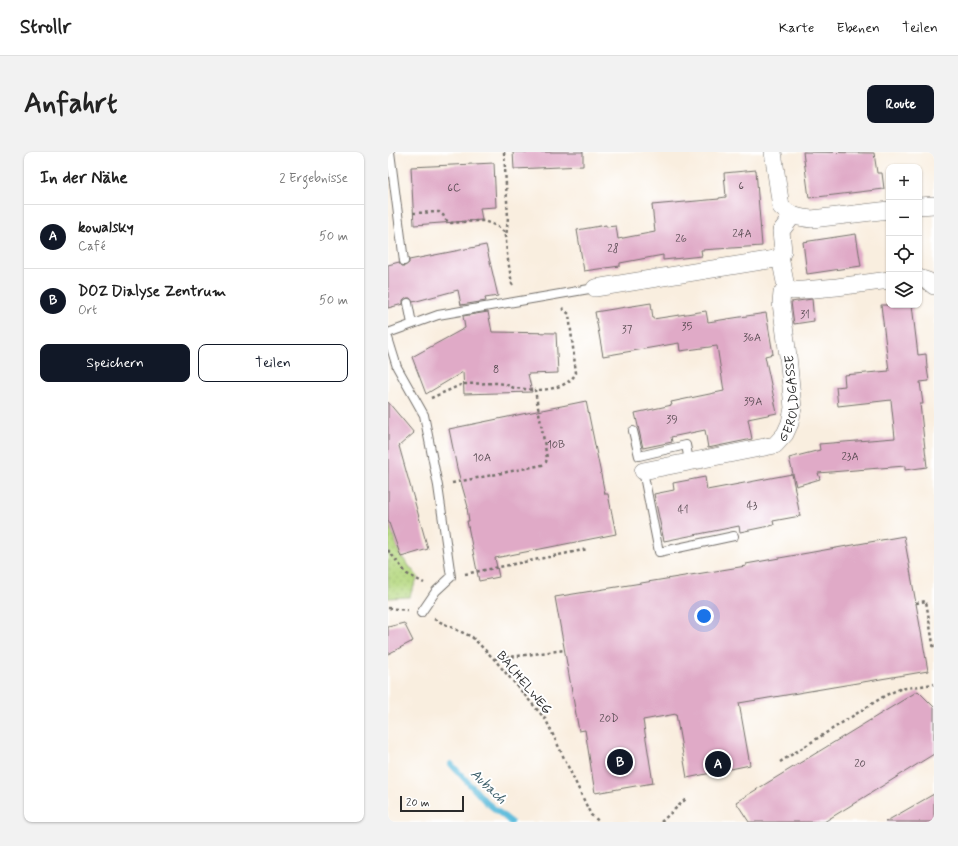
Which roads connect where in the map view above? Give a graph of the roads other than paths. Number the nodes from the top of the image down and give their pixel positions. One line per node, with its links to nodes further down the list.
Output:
1 (390, 152): 8 (lane)
2 (774, 152): 6 (street)
3 (934, 205): 4 (street)
4 (922, 206)
5 (886, 210): 6 (street)
6 (793, 215): 7 (street, GEROLDGASSE)
7 (779, 260): 12 (street, GEROLDGASSE); 13 (street)
8 (404, 261)
9 (922, 279): 11 (street)
10 (886, 280): 12 (street)
11 (934, 286)
12 (786, 287): 19 (street, GEROLDGASSE)
13 (595, 288): 15 (lane)
14 (408, 303): 15 (lane)
15 (412, 324): 16 (lane)
16 (388, 333)
17 (388, 338): 22 (lane)
18 (633, 431): 19 (lane)
19 (689, 461): 20 (street, GEROLDGASSE)
20 (643, 471): 21 (lane)
21 (734, 536)
22 (421, 613)

